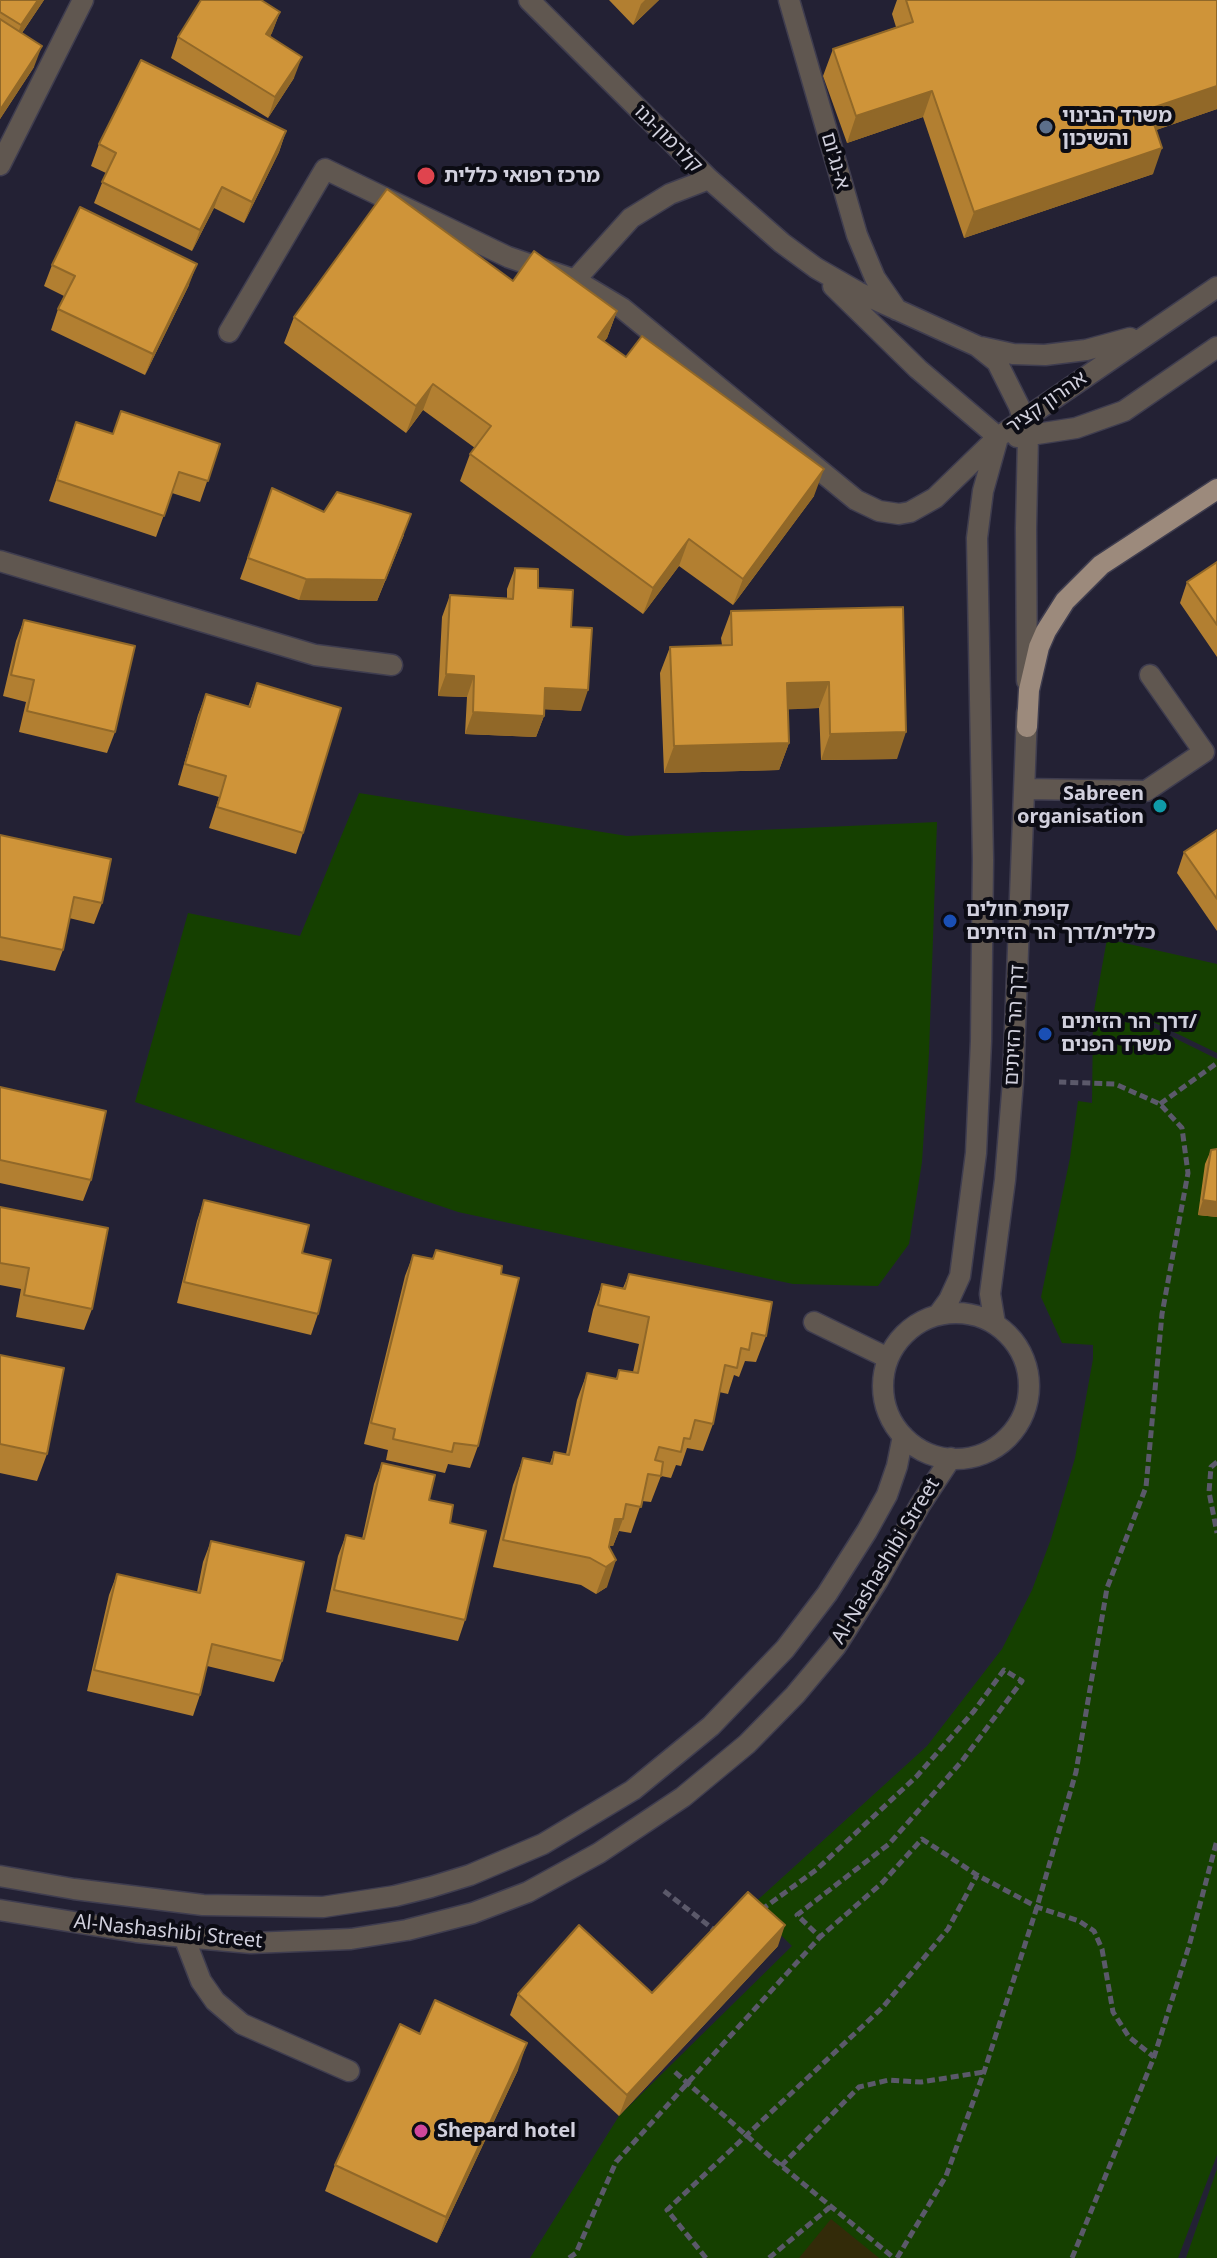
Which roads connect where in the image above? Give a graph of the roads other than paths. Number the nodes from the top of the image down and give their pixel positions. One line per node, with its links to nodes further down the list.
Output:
1 (83, 0): 4 (street)
2 (529, 0): 5 (street, קלרמון-גנו)
3 (789, 0): 9 (street, א-נג'ום)
4 (0, 165)
5 (709, 179): 6 (street, קלרמון-גנו); 7 (street)
6 (816, 268): 9 (street, קלרמון-גנו); 15 (street, קלרמון-גנו)
7 (575, 280): 11 (street); 15 (street)
8 (1217, 287): 10 (street, אהרון קציר)
9 (900, 313): 12 (street, קלרמון-גנו)
10 (1166, 320): 12 (street); 14 (street, אהרון קציר)
11 (229, 332)
12 (977, 346): 14 (street, קלרמון-גנו)
13 (1217, 347): 14 (street, אהרון קציר)
14 (1026, 428): 15 (street, אהרון קציר); 20 (street, דרך הר הזיתים)
15 (998, 437): 22 (street, דרך הר הזיתים)
16 (1217, 489): 20 (main road)
17 (0, 561): 18 (street)
18 (392, 665)
19 (1150, 675): 21 (street)
20 (1027, 727): 21 (street, דרך הר הזיתים)
21 (1026, 789): 24 (street, דרך הר הזיתים)
22 (938, 1315): 24 (street); 25 (street)
23 (814, 1322): 25 (street)
24 (995, 1324): 27 (street)
25 (888, 1358): 26 (street)
26 (903, 1436): 27 (street); 28 (street, Al-Nashashibi Street)
27 (951, 1458): 30 (street, Al-Nashashibi Street)
28 (0, 1876)
29 (0, 1910): 30 (street, Al-Nashashibi Street)
30 (184, 1937): 31 (street)
31 (349, 2071)

